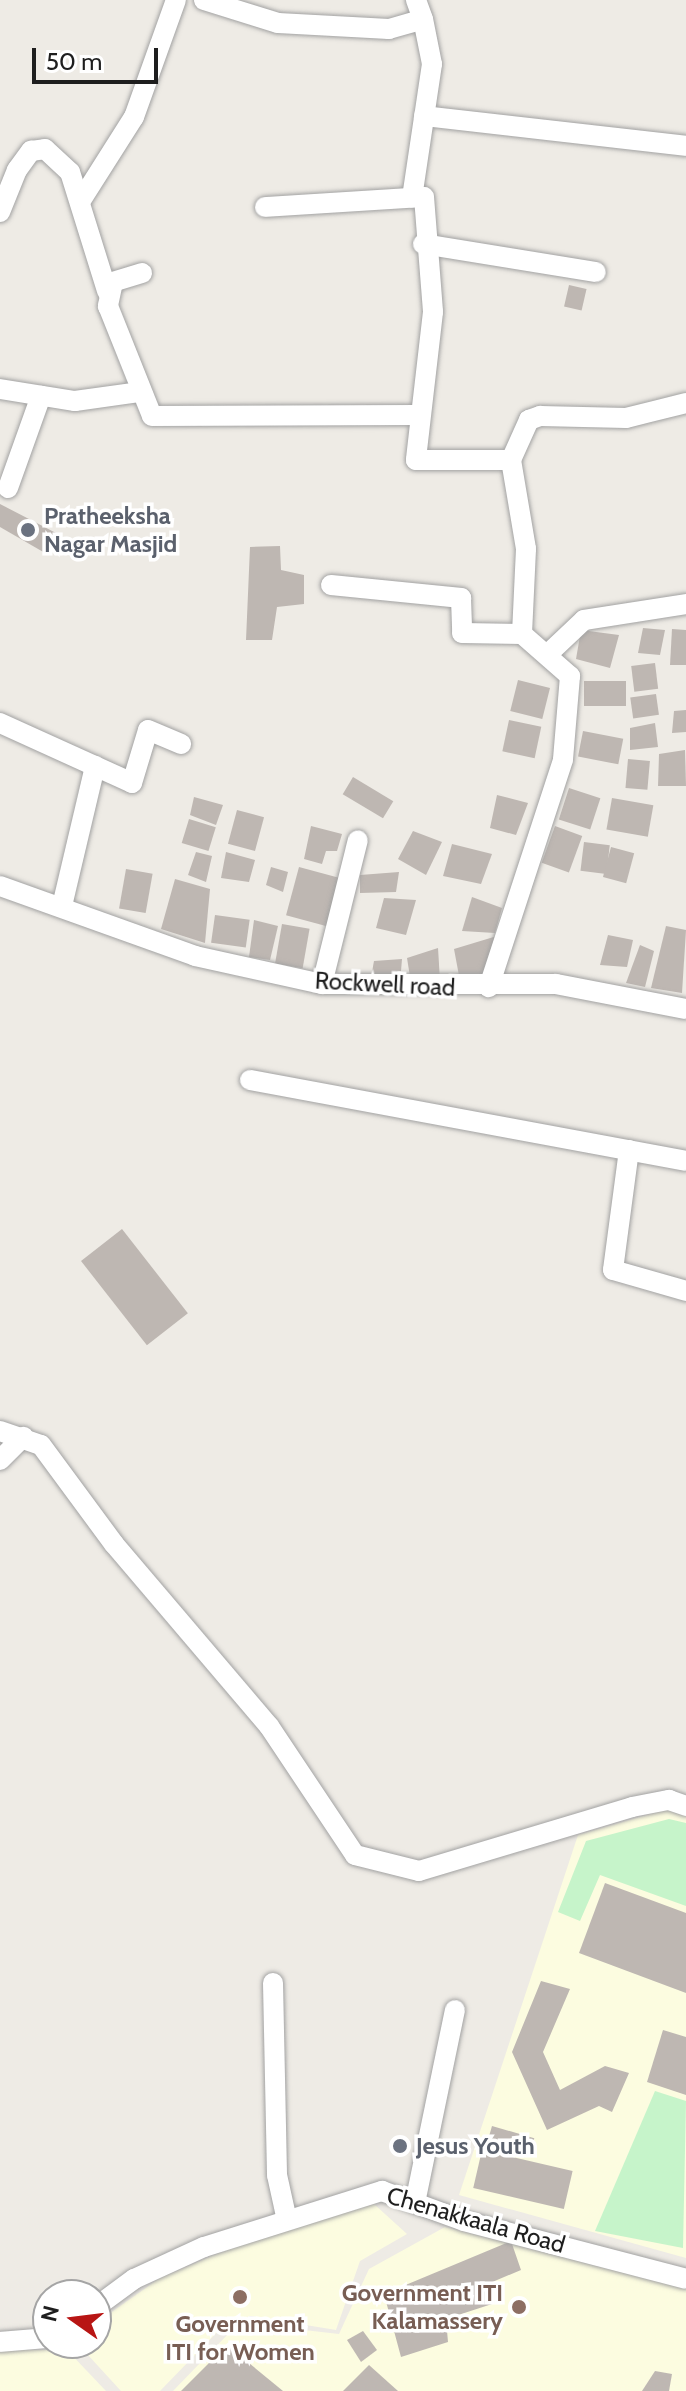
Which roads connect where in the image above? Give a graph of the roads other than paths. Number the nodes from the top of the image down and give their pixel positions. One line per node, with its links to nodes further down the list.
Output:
1 (167, 0): 7 (street)
2 (176, 0): 9 (street)
3 (204, 0): 4 (street)
4 (419, 10): 5 (street)
5 (424, 116): 6 (street); 8 (street)
6 (686, 146)
7 (70, 172): 9 (street); 11 (street)
8 (412, 198): 10 (street); 12 (street)
9 (80, 202): 15 (street)
10 (265, 207)
11 (0, 212)
12 (423, 244): 13 (street); 20 (street)
13 (596, 272)
14 (142, 273): 15 (street)
15 (107, 291): 17 (street)
16 (0, 389): 18 (street)
17 (140, 392): 18 (street); 20 (street)
18 (41, 396): 22 (street)
19 (686, 403): 21 (street)
20 (417, 415): 21 (street)
21 (511, 460): 25 (street)
22 (8, 488)
23 (331, 585): 25 (street)
24 (686, 604): 26 (street)
25 (522, 634): 26 (street)
26 (549, 653): 34 (street)
27 (0, 723): 29 (street)
28 (181, 744): 29 (street)
29 (95, 766): 32 (street)
30 (358, 840): 33 (street)
31 (0, 886): 32 (street, Rockwell road)
32 (62, 906): 33 (street, Rockwell road)
33 (322, 984): 34 (street, Rockwell road)
34 (489, 987): 35 (street, Rockwell road)
35 (686, 1009)
36 (250, 1080): 37 (street)
37 (629, 1150): 38 (street); 39 (street)
38 (686, 1161)
39 (686, 1291)
40 (0, 1431): 41 (street)
41 (23, 1437): 42 (street); 43 (street)
42 (0, 1460)
43 (686, 1806)
44 (273, 1983): 47 (street)
45 (455, 2010): 46 (street)
46 (415, 2203): 47 (street, Chenakkaala Road); 48 (street, Chenakkaala Road)
47 (286, 2216): 49 (street, Chenakkaala Road)
48 (686, 2279)
49 (112, 2295)
50 (32, 2339): 51 (street)
51 (0, 2342)

